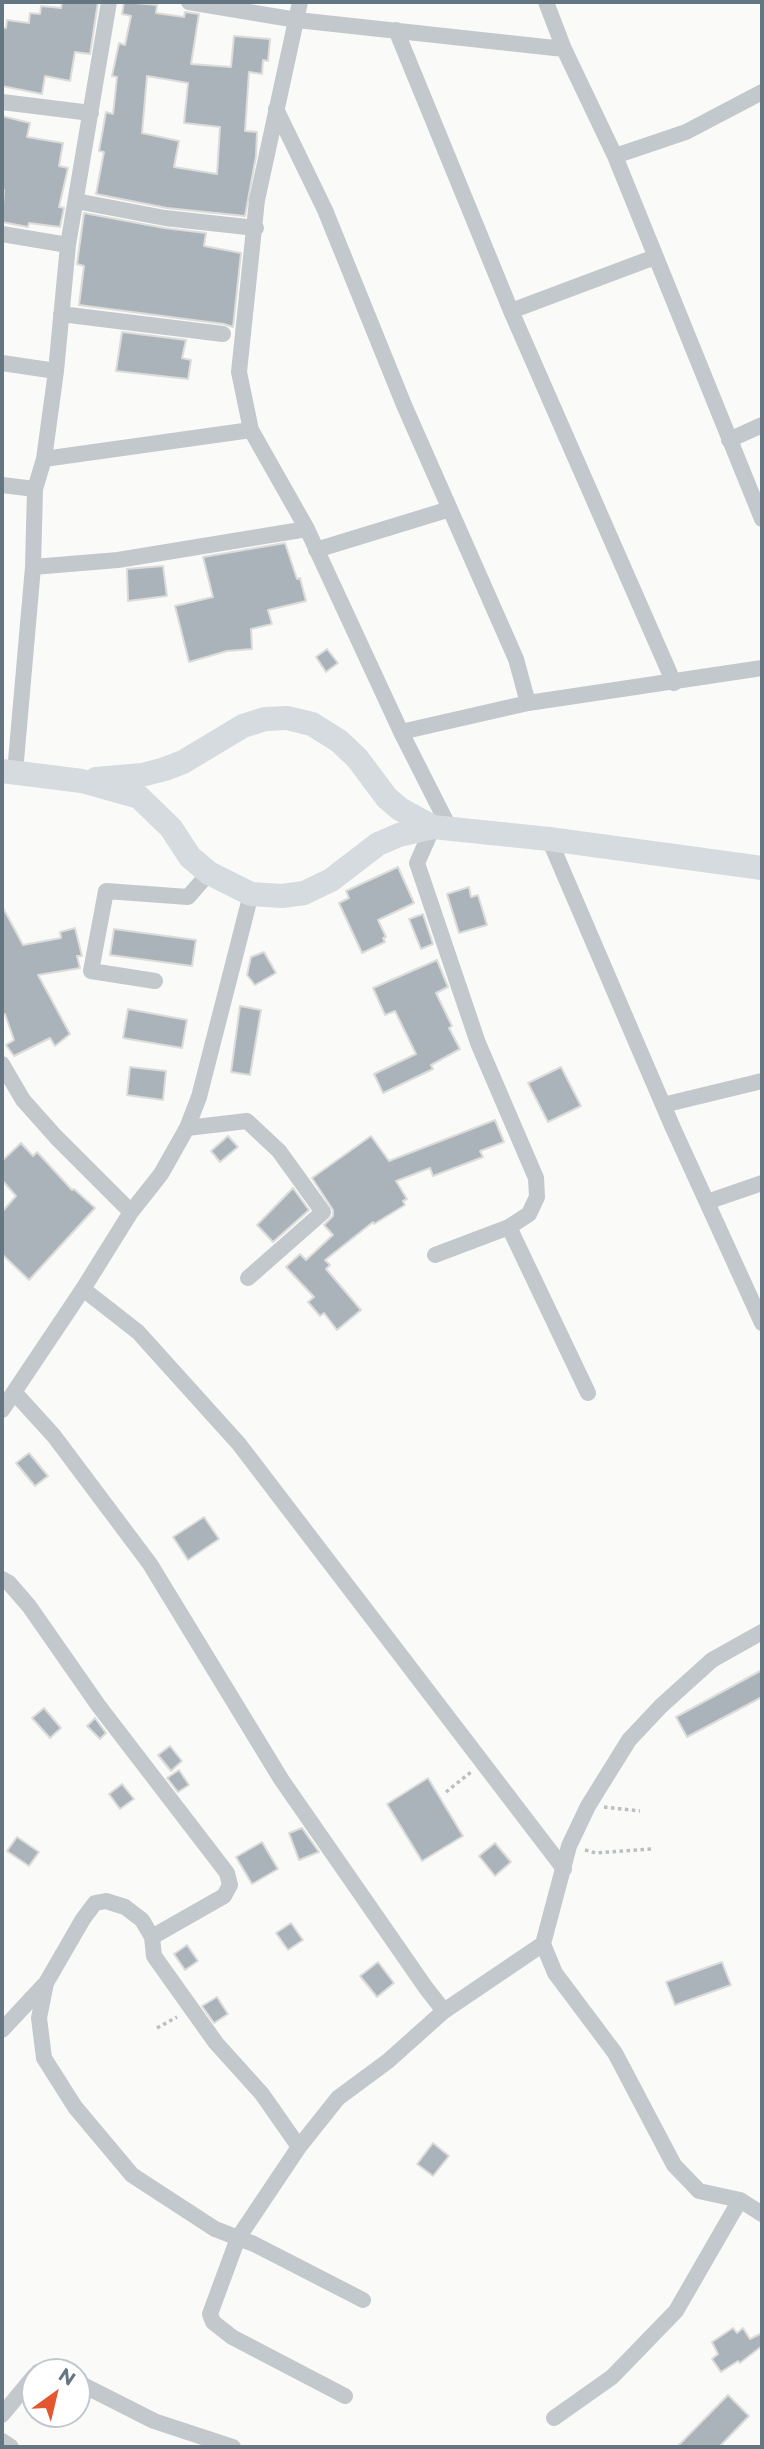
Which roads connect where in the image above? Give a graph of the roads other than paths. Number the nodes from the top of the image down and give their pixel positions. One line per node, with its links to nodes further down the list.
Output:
1 (109, 2): 11 (street)
2 (189, 2): 5 (street)
3 (300, 2): 5 (street)
4 (546, 2): 7 (street)
5 (297, 20): 6 (street); 10 (street)
6 (396, 30): 7 (street); 18 (street)
7 (564, 49): 12 (street)
8 (762, 92): 12 (street)
9 (2, 102): 11 (street)
10 (276, 110): 14 (street); 29 (street)
11 (91, 113): 13 (street)
12 (615, 156): 17 (street)
13 (75, 201): 14 (street); 16 (street)
14 (256, 228): 24 (street)
15 (2, 234): 16 (street)
16 (68, 245): 19 (street)
17 (655, 257): 18 (street); 25 (street)
18 (511, 311): 35 (street)
19 (61, 314): 20 (street); 22 (street)
20 (223, 334)
21 (2, 363): 22 (street)
22 (56, 371): 26 (street)
23 (762, 425): 25 (street)
24 (251, 430): 26 (street); 31 (street)
25 (729, 440): 30 (street)
26 (44, 459): 28 (street)
27 (2, 485): 28 (street)
28 (35, 489): 33 (street)
29 (450, 509): 32 (street); 36 (street)
30 (762, 519)
31 (307, 529): 32 (street); 33 (street)
32 (316, 550): 37 (street)
33 (33, 567): 38 (street)
34 (762, 668): 35 (street)
35 (674, 683): 36 (street)
36 (528, 703): 37 (street)
37 (401, 732): 40 (street)
38 (8, 772): 39 (highway)
39 (82, 781): 40 (highway); 43 (highway)
40 (441, 827): 41 (highway); 44 (highway); 53 (street)
41 (549, 839): 42 (highway); 48 (street)
42 (762, 868)
43 (209, 873): 44 (highway); 45 (street)
44 (251, 894): 49 (street)
45 (156, 981)
46 (2, 1065): 52 (street)
47 (762, 1081): 48 (street)
48 (663, 1105): 51 (street)
49 (187, 1128): 52 (street); 55 (street)
50 (762, 1183): 51 (street)
51 (706, 1202): 57 (street)
52 (131, 1212): 56 (street)
53 (509, 1227): 54 (street); 59 (street)
54 (435, 1255)
55 (248, 1278)
56 (83, 1289): 58 (street); 63 (street)
57 (762, 1321)
58 (14, 1392): 60 (street); 67 (street)
59 (588, 1393)
60 (2, 1410)
61 (2, 1579): 64 (street)
62 (762, 1632): 63 (street)
63 (564, 1868): 65 (street)
64 (152, 1937): 66 (street); 69 (street)
65 (543, 1944): 67 (street); 70 (street)
66 (46, 1983): 68 (street); 72 (street)
67 (444, 2011): 69 (street)
68 (2, 2030)
69 (299, 2147): 72 (street)
70 (740, 2200): 71 (street); 78 (street)
71 (762, 2214)
72 (238, 2238): 73 (street); 76 (street)
73 (363, 2300)
74 (91, 2389): 79 (street)
75 (21, 2392): 77 (street)
76 (345, 2396)
77 (2, 2415)
78 (554, 2418)
79 (233, 2447)

